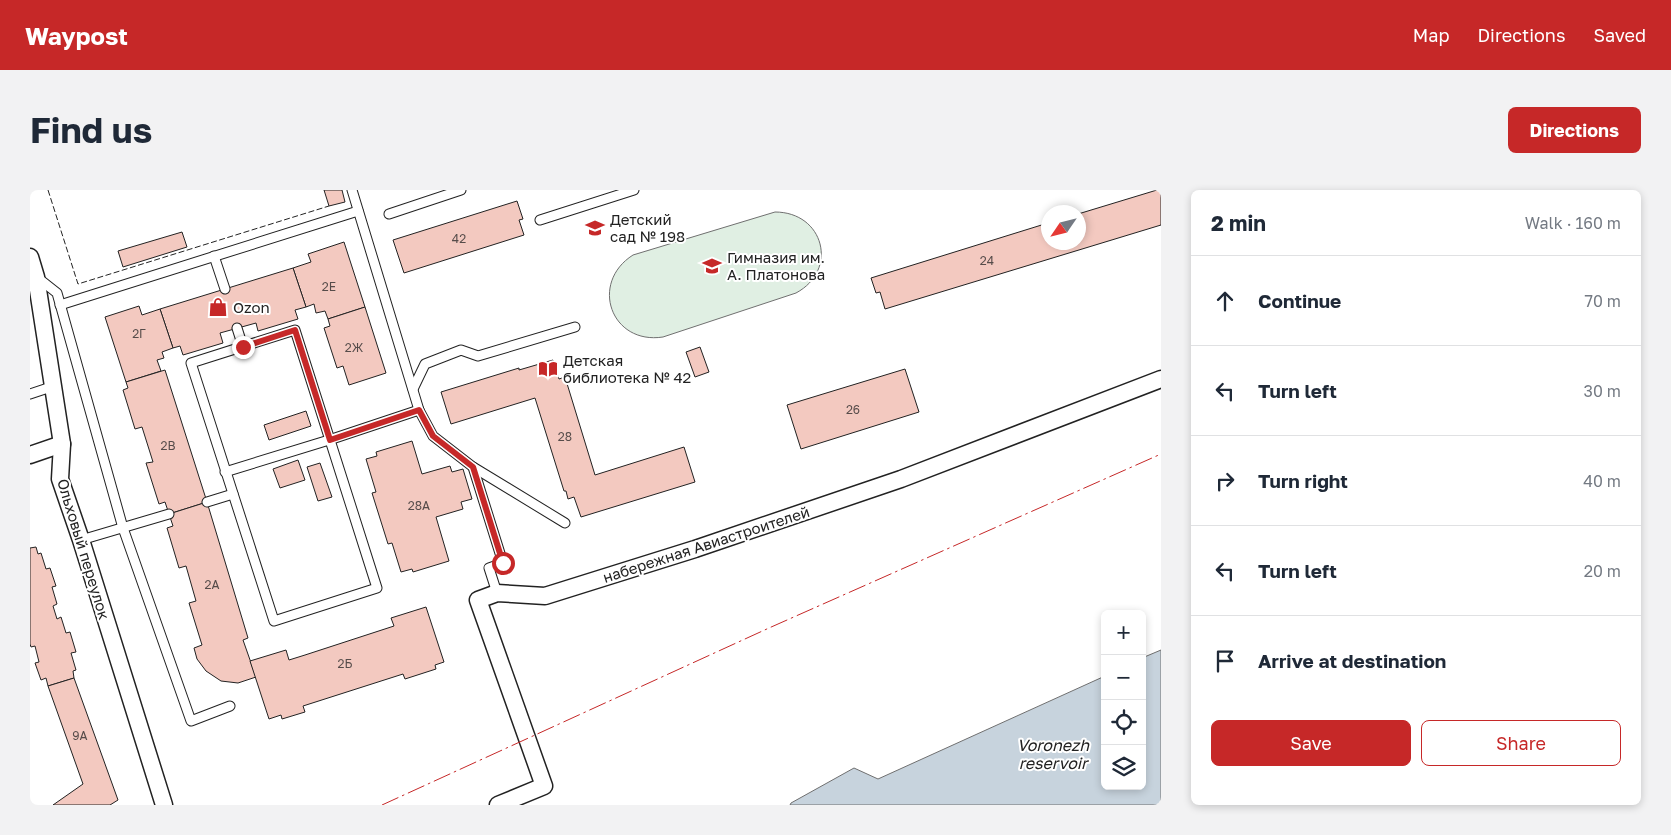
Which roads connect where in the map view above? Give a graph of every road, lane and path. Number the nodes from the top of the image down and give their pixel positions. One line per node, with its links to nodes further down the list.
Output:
1 (352, 190): 4 (lane)
2 (461, 190): 5 (lane)
3 (634, 190): 6 (lane)
4 (358, 210): 7 (lane); 17 (lane)
5 (389, 214)
6 (540, 220)
7 (214, 256): 10 (lane); 11 (lane)
8 (30, 257): 9 (street, Ольховый переулок)
9 (36, 277): 11 (lane); 16 (street, Ольховый переулок)
10 (224, 289)
11 (60, 305): 29 (lane)
12 (574, 327): 17 (lane)
13 (237, 328): 14 (lane)
14 (243, 347): 20 (lane); 24 (lane)
15 (1161, 379): 31 (street, набережная Авиастроителей)
16 (54, 386): 18 (lane); 21 (street, Ольховый переулок)
17 (413, 389): 19 (lane)
18 (30, 394)
19 (419, 410): 20 (lane); 23 (lane)
20 (330, 440): 24 (lane); 25 (lane)
21 (62, 444): 22 (street); 30 (street, Ольховый переулок)
22 (30, 455)
23 (473, 467): 28 (lane); 31 (lane)
24 (225, 472): 25 (lane)
25 (233, 494): 26 (lane)
26 (207, 502)
27 (169, 514): 29 (lane)
28 (565, 523)
29 (123, 528): 30 (lane); 32 (lane)
30 (81, 540): 33 (street, Ольховый переулок)
31 (497, 593): 34 (street)
32 (230, 706)
33 (164, 805)
34 (498, 805)

